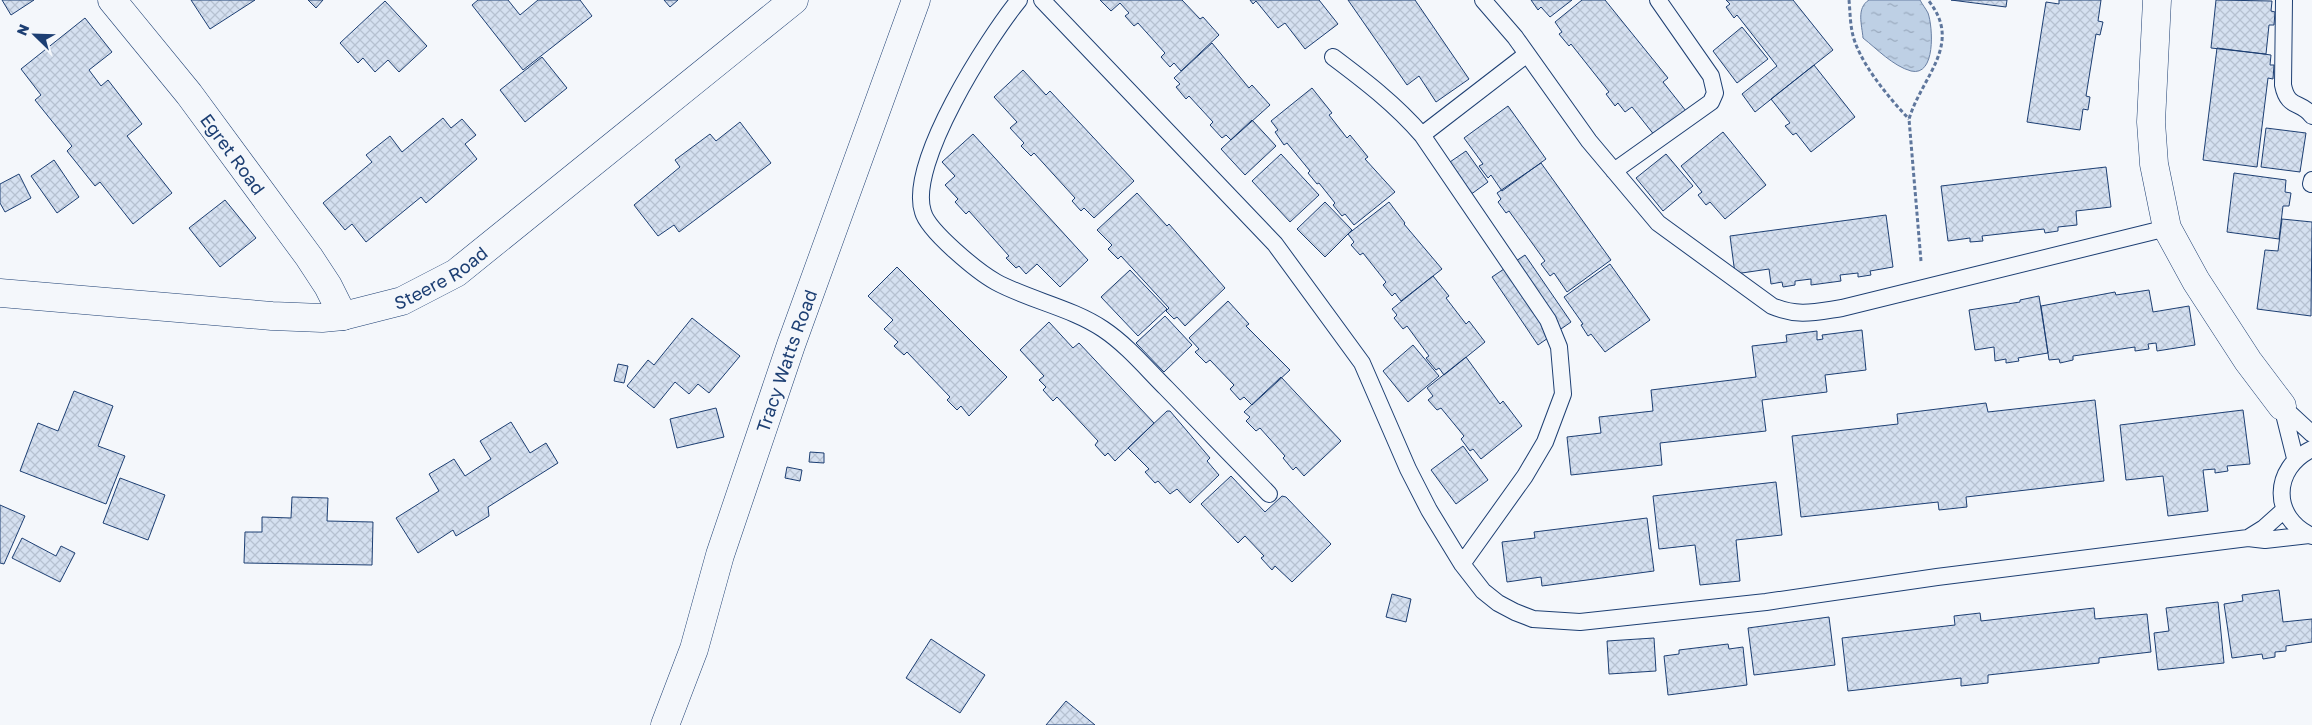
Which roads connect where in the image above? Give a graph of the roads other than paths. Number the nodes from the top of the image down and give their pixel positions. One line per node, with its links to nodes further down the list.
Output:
1 (112, 0): 17 (street, Egret Road)
2 (794, 0): 17 (street, Steere Road)
3 (916, 0): 27 (street, Tracy Watts Road)
4 (1019, 0): 22 (lane)
5 (1042, 0): 26 (lane)
6 (1483, 0): 10 (lane)
7 (1658, 0): 14 (lane)
8 (2157, 0): 15 (street)
9 (2284, 0): 12 (lane)
10 (1527, 54): 13 (lane); 14 (lane)
11 (1333, 57): 13 (lane)
12 (2312, 116)
13 (1422, 135): 26 (lane)
14 (1614, 171): 15 (lane)
15 (2167, 228): 18 (street)
16 (0, 293): 17 (street, Steere Road)
17 (343, 316)
18 (2282, 406): 19 (lane); 21 (lane)
19 (2312, 434)
20 (2312, 450): 21 (lane)
21 (2295, 458): 23 (lane)
22 (1269, 494)
23 (2284, 510): 24 (lane); 25 (lane)
24 (2311, 536): 25 (lane)
25 (2248, 538): 26 (lane)
26 (1462, 564)
27 (665, 725)

